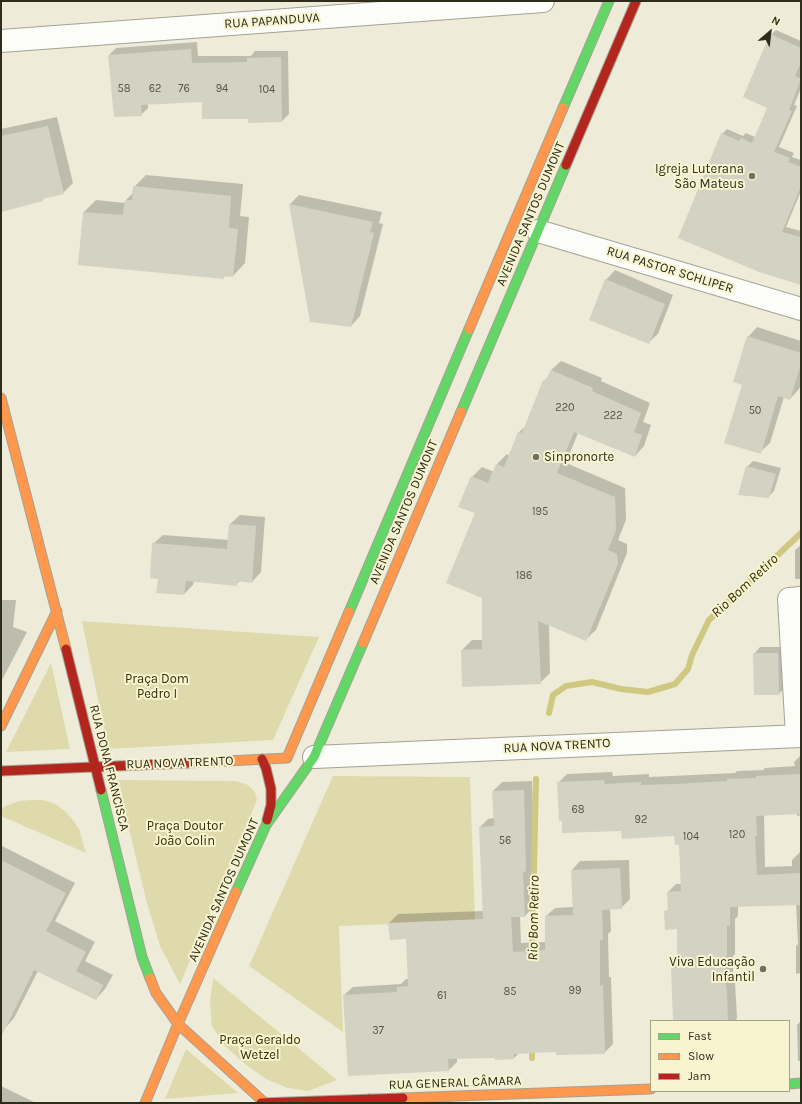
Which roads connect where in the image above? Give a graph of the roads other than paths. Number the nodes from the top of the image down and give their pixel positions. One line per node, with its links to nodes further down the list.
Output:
1 (543, 1): 4 (street, RUA PAPANDUVA)
2 (609, 1): 14 (main road, AVENIDA SANTOS DUMONT)
3 (636, 1): 6 (main road, AVENIDA SANTOS DUMONT)
4 (460, 4): 5 (street, RUA PAPANDUVA)
5 (1, 41)
6 (538, 231): 7 (street, RUA PASTOR SCHLIPER); 13 (main road, AVENIDA SANTOS DUMONT)
7 (801, 309)
8 (1, 398): 10 (main road, RUA DONA FRANCISCA)
9 (801, 598): 12 (street)
10 (57, 611): 11 (main road); 16 (main road, RUA DONA FRANCISCA)
11 (1, 726)
12 (799, 736): 13 (street, RUA NOVA TRENTO)
13 (314, 757): 18 (main road, AVENIDA SANTOS DUMONT)
14 (287, 758): 15 (main road, RUA NOVA TRENTO)
15 (262, 759): 16 (main road, RUA NOVA TRENTO); 18 (main road)
16 (95, 766): 17 (main road, RUA NOVA TRENTO); 19 (main road, RUA DONA FRANCISCA)
17 (1, 771)
18 (266, 825): 19 (main road, AVENIDA SANTOS DUMONT)
19 (178, 1024): 24 (main road, AVENIDA SANTOS DUMONT); 26 (main road, RUA DONA FRANCISCA)
20 (790, 1084): 21 (main road)
21 (801, 1084)
22 (650, 1089): 23 (main road, RUA GENERAL CÂMARA)
23 (366, 1101): 26 (main road, RUA GENERAL CÂMARA)
24 (145, 1103)
25 (261, 1103): 26 (main road, RUA GENERAL CÂMARA)
26 (265, 1103)

